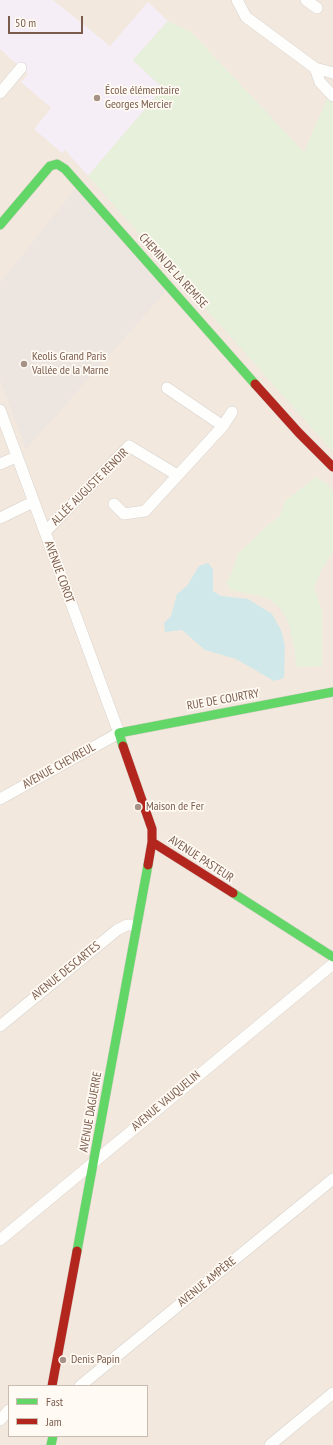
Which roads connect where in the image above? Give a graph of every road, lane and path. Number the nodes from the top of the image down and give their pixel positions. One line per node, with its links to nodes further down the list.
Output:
1 (237, 0): 5 (street)
2 (306, 0): 3 (street)
3 (317, 8)
4 (21, 68): 7 (street)
5 (315, 68): 6 (street); 8 (street)
6 (333, 73)
7 (0, 93)
8 (333, 96)
9 (0, 225): 16 (street, CHEMIN DE LA REMISE)
10 (167, 388): 13 (street)
11 (0, 410): 14 (street, AVENUE COROT)
12 (232, 412): 13 (street)
13 (223, 426): 17 (street)
14 (16, 456): 15 (street); 18 (street, AVENUE COROT)
15 (0, 464)
16 (333, 467)
17 (177, 475): 19 (street); 21 (street, ALLÉE AUGUSTE RENOIR)
18 (33, 502): 20 (street); 21 (street, AVENUE COROT)
19 (114, 504)
20 (0, 518)
21 (45, 532): 23 (street, AVENUE COROT)
22 (333, 692): 23 (street, RUE DE COURTRY)
23 (119, 733): 24 (street, AVENUE CHEVREUL); 25 (street, AVENUE PASTEUR)
24 (0, 799)
25 (152, 842): 26 (street, AVENUE DAGUERRE); 27 (street, AVENUE PASTEUR)
26 (136, 925): 29 (street, AVENUE DESCARTES); 30 (street, AVENUE DAGUERRE)
27 (333, 957)
28 (333, 964): 30 (street, AVENUE VAUQUELIN)
29 (0, 1026)
30 (94, 1161): 32 (street, AVENUE VAUQUELIN); 33 (street, AVENUE DAGUERRE)
31 (333, 1179): 34 (street, AVENUE AMPÈRE)
32 (0, 1240)
33 (52, 1385)
34 (81, 1385)
35 (333, 1393): 38 (street)
36 (8, 1411): 37 (street)
37 (0, 1420)
38 (270, 1445)

